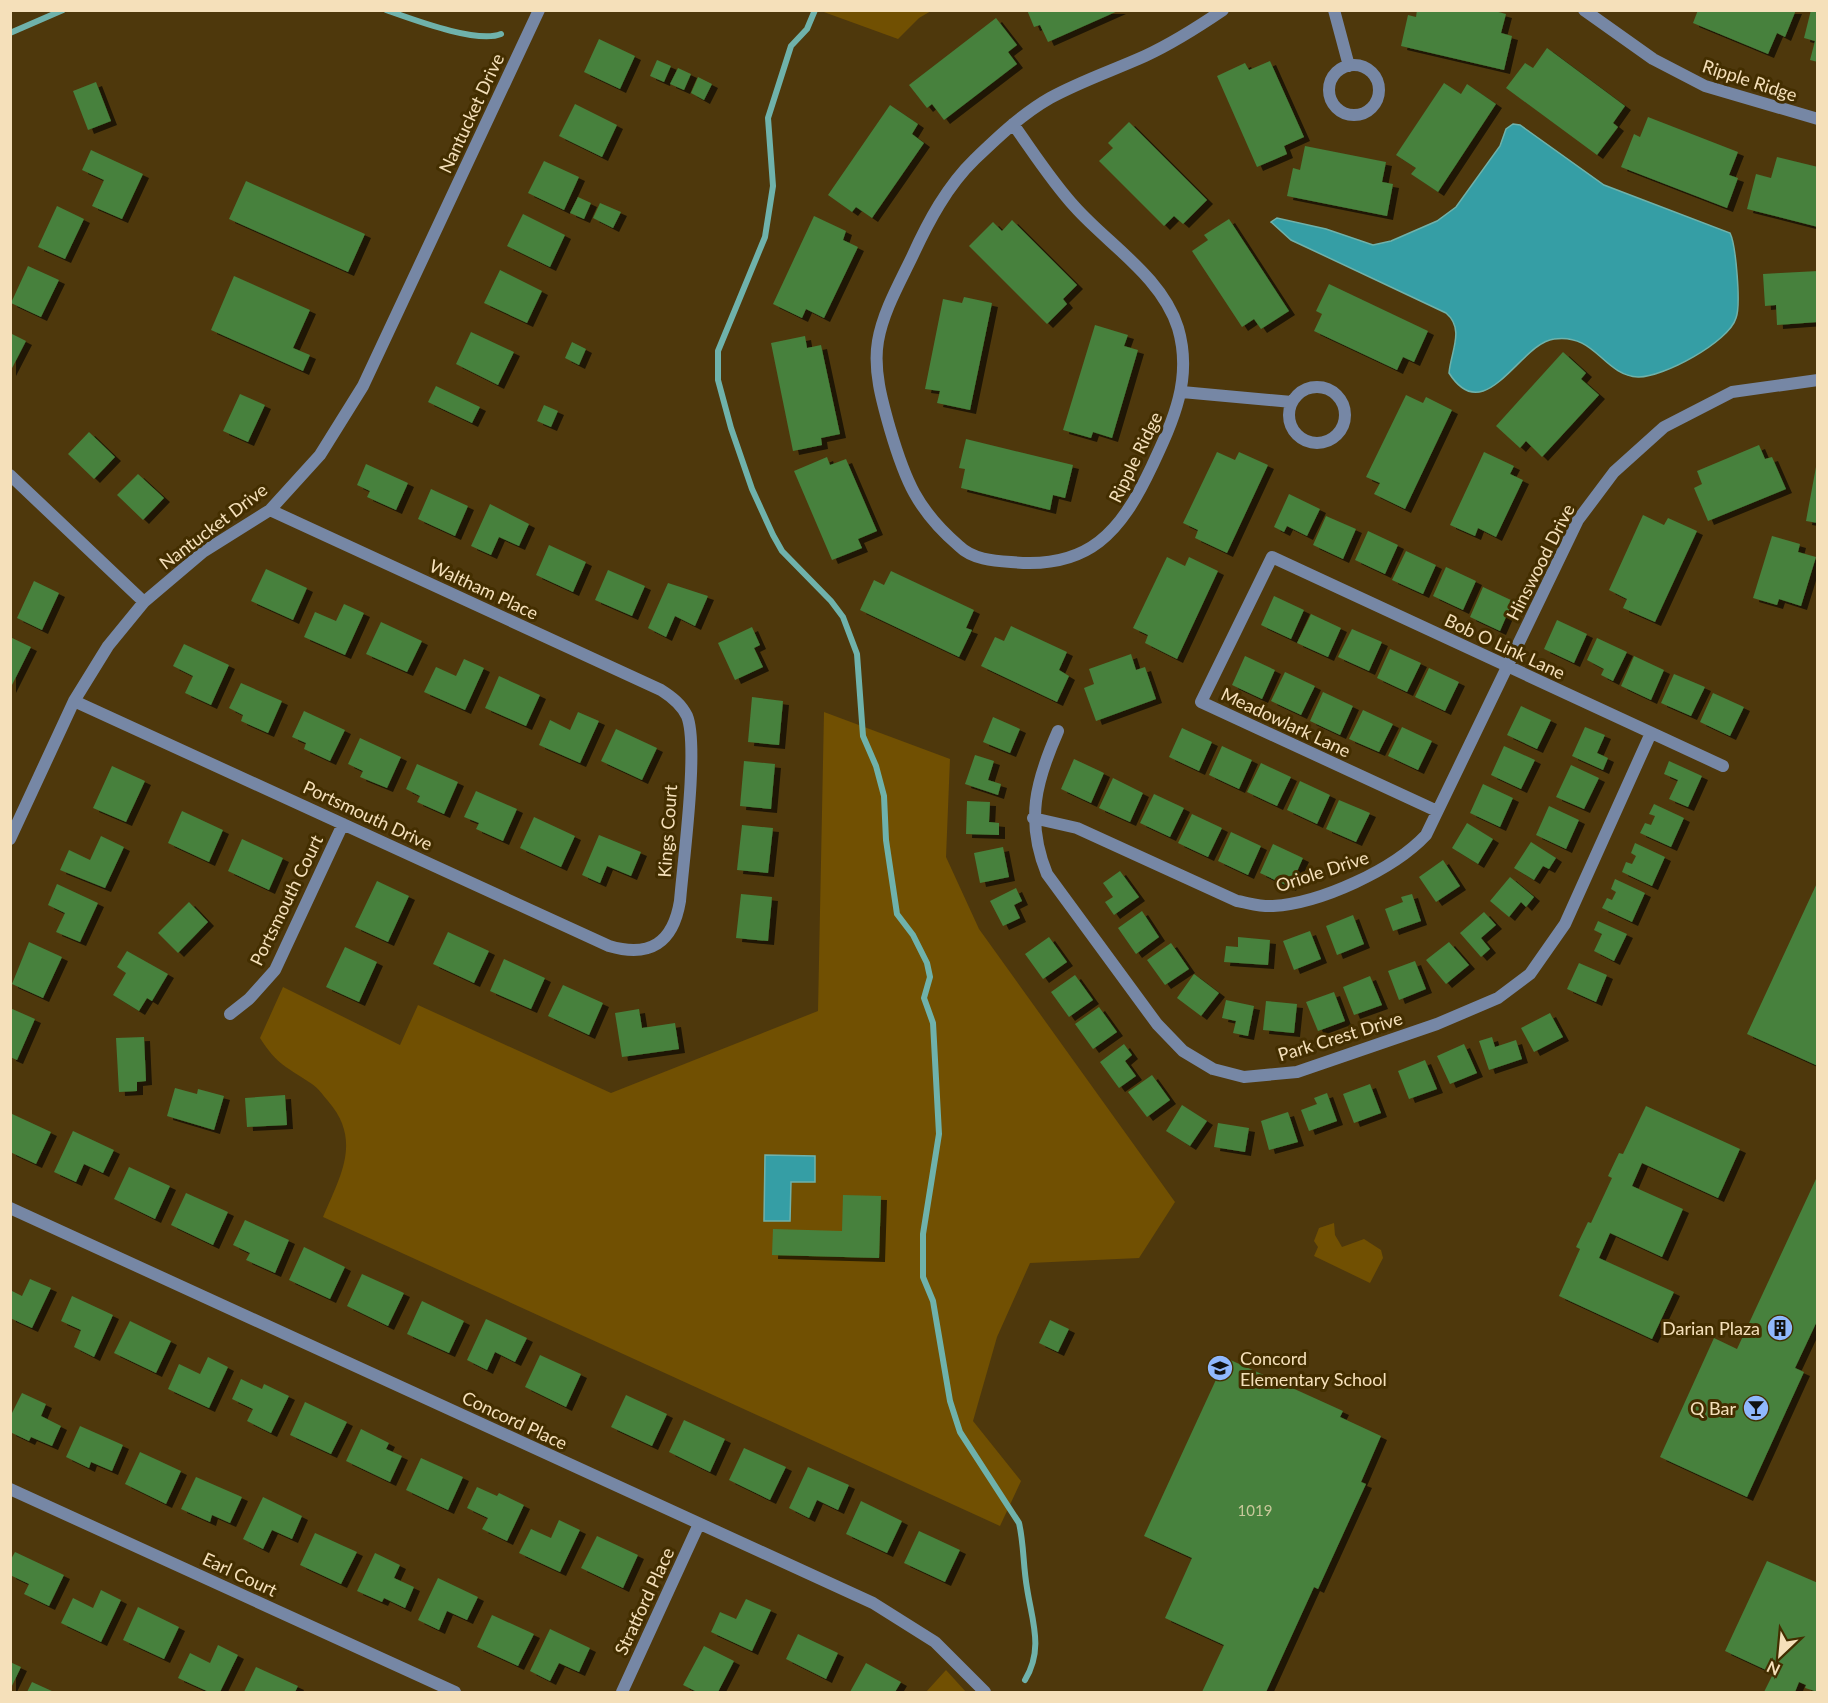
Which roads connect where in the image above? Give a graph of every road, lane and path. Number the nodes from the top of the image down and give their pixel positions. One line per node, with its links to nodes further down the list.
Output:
1 (539, 10): 12 (street, Nantucket Drive)
2 (1223, 10): 7 (street, Ripple Ridge)
3 (1334, 10): 5 (street)
4 (1584, 10): 6 (street, Ripple Ridge)
5 (1349, 66): 5 (street)
6 (1818, 119)
7 (1013, 124): 9 (street, Ripple Ridge); 9 (street, Ripple Ridge)
8 (1818, 380): 15 (street, Hinswood Drive)
9 (1182, 392): 10 (street)
10 (1292, 402): 10 (street)
11 (10, 475): 14 (street)
12 (270, 510): 14 (street, Nantucket Drive); 18 (street, Waltham Place)
13 (1272, 557): 15 (street, Bob O Link Lane); 22 (street, Meadowlark Lane)
14 (144, 602): 17 (street, Nantucket Drive)
15 (1508, 667): 16 (street, Hinswood Drive); 20 (street, Bob O Link Lane)
16 (1497, 685): 22 (street, Oriole Drive)
17 (74, 700): 24 (street, Portsmouth Drive); 25 (street, Nantucket Drive)
18 (681, 705): 26 (street, Kings Court)
19 (1058, 730): 23 (street, Park Crest Drive)
20 (1651, 734): 21 (street, Bob O Link Lane); 23 (street, Park Crest Drive)
21 (1723, 766)
22 (1437, 812): 23 (street, Oriole Drive)
23 (1033, 818)
24 (343, 824): 26 (street, Portsmouth Drive); 27 (street, Portsmouth Court)
25 (10, 839)
26 (649, 949)
27 (230, 1014)
28 (10, 1208): 30 (street, Concord Place)
29 (10, 1489): 31 (street, Earl Court)
30 (699, 1524): 32 (street, Stratford Place); 33 (street, Concord Place)
31 (455, 1692)
32 (622, 1692)
33 (985, 1692)

